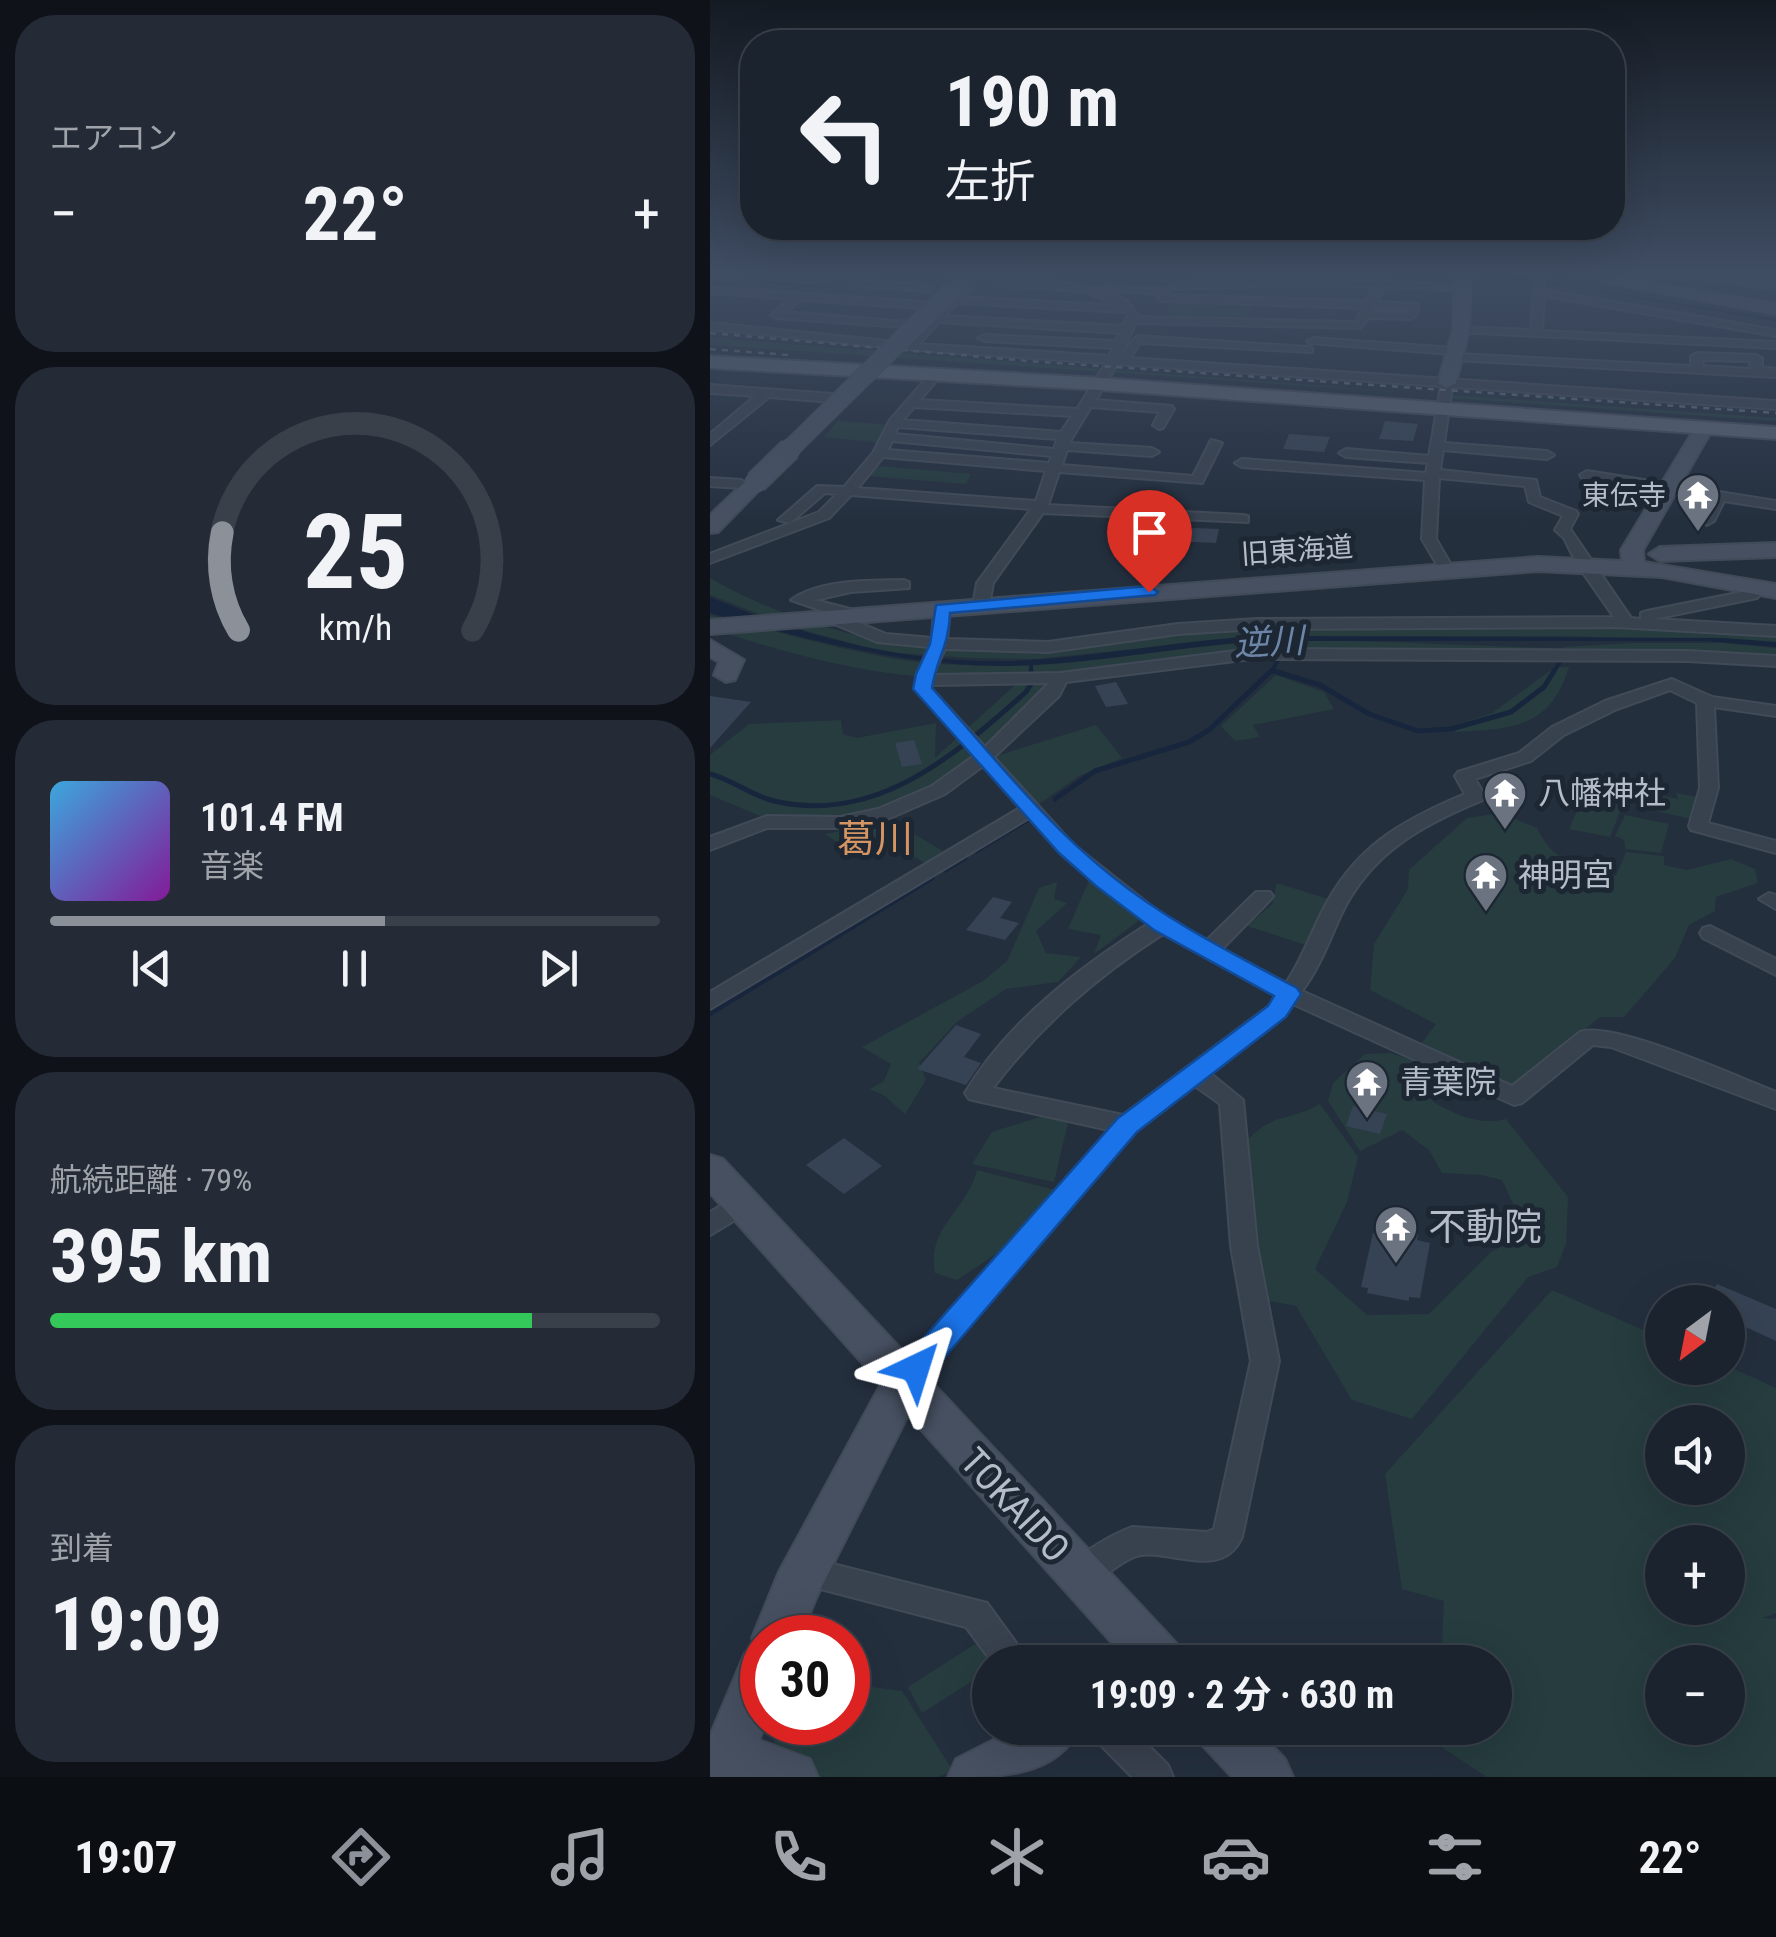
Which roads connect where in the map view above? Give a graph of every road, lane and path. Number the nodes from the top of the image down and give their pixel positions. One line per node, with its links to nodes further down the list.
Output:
1 (881, 358): 39 (street, bridge)
2 (1075, 358): 8 (street)
3 (1118, 358): 8 (street)
4 (1120, 358): 8 (street)
5 (1304, 358): 12 (street)
6 (1453, 358): 14 (street)
7 (1494, 358): 11 (street)
8 (1117, 361): 12 (street); 15 (street)
9 (714, 365): 10 (main road)
10 (870, 371): 13 (main road); 18 (street); 39 (street)
11 (1776, 373)
12 (1295, 374): 14 (street)
13 (935, 375): 15 (main road); 19 (street)
14 (1447, 383): 20 (street); 22 (street)
15 (1101, 384): 21 (street); 22 (main road)
16 (710, 389): 17 (street)
17 (766, 393): 18 (street); 27 (street)
18 (832, 398): 39 (street)
19 (914, 403): 21 (street); 25 (street)
20 (1776, 405)
21 (1084, 408): 23 (street); 29 (street)
22 (1443, 409): 24 (main road); 35 (street)
23 (1159, 425)
24 (1704, 428): 26 (main road); 40 (street)
25 (890, 430): 29 (street); 32 (street)
26 (1776, 434)
27 (710, 441)
28 (1216, 443): 36 (street)
29 (1062, 445): 30 (street); 36 (street)
30 (1152, 452)
31 (1346, 453): 35 (street)
32 (879, 454): 36 (street); 41 (street)
33 (1547, 455): 35 (street)
34 (1242, 463): 35 (street)
35 (1434, 464): 52 (street); 53 (street)
36 (1056, 470): 44 (street)
37 (1587, 476): 40 (street)
38 (710, 482): 39 (street)
39 (744, 489): 48 (street)
40 (1671, 489): 42 (street); 51 (street)
41 (849, 492): 44 (street); 46 (street); 50 (street)
42 (1719, 496): 43 (street); 47 (street)
43 (1776, 505)
44 (1040, 508): 45 (street); 56 (street)
45 (1244, 519)
46 (785, 520)
47 (1708, 521)
48 (710, 527)
49 (1776, 550): 51 (street)
50 (710, 559)
51 (1633, 559): 52 (street, 旧東海道); 55 (street)
52 (1584, 564): 53 (street, 旧東海道); 60 (street)
53 (1447, 570): 56 (street, 旧東海道)
54 (904, 585): 58 (street)
55 (1767, 588): 60 (street)
56 (981, 605): 57 (street, 旧東海道)
57 (942, 608): 58 (street, 旧東海道); 63 (street)
58 (856, 615): 59 (street, 旧東海道)
59 (820, 618): 61 (street, 旧東海道); 63 (street)
60 (1620, 621): 62 (street); 63 (street)
61 (710, 627)
62 (1776, 631)
63 (939, 646): 67 (street)
64 (710, 647): 66 (street)
65 (1776, 661): 68 (street)
66 (726, 674)
67 (924, 677): 68 (street); 71 (street)
68 (1051, 679): 71 (street)
69 (1704, 700): 70 (street); 74 (street); 80 (street)
70 (1776, 711)
71 (985, 756): 72 (street); 73 (street)
72 (1032, 808): 76 (street); 81 (street)
73 (710, 844)
74 (1776, 846)
75 (1263, 896): 78 (street)
76 (1162, 925): 78 (street); 84 (street)
77 (1710, 933): 79 (street)
78 (1209, 950): 80 (street)
79 (1776, 968)
80 (1288, 994): 82 (street); 83 (street)
81 (710, 1002)
82 (1195, 1074): 84 (street); 89 (street)
83 (1776, 1102)
84 (1127, 1125): 87 (street)
85 (710, 1169): 86 (street, TOKAIDO)
86 (726, 1214): 87 (street, TOKAIDO)
87 (903, 1383): 88 (street); 89 (street, TOKAIDO)
88 (804, 1572): 90 (street); 91 (street)
89 (1080, 1576): 92 (street, TOKAIDO)
90 (786, 1615)
91 (999, 1645)
92 (1136, 1645)
93 (740, 1715): 97 (street)
94 (1034, 1745): 99 (street)
95 (1125, 1745): 100 (street)
96 (1237, 1745): 101 (street)
97 (719, 1758): 98 (street)
98 (792, 1777)
99 (974, 1777)
100 (1156, 1777)
101 (1266, 1777)

